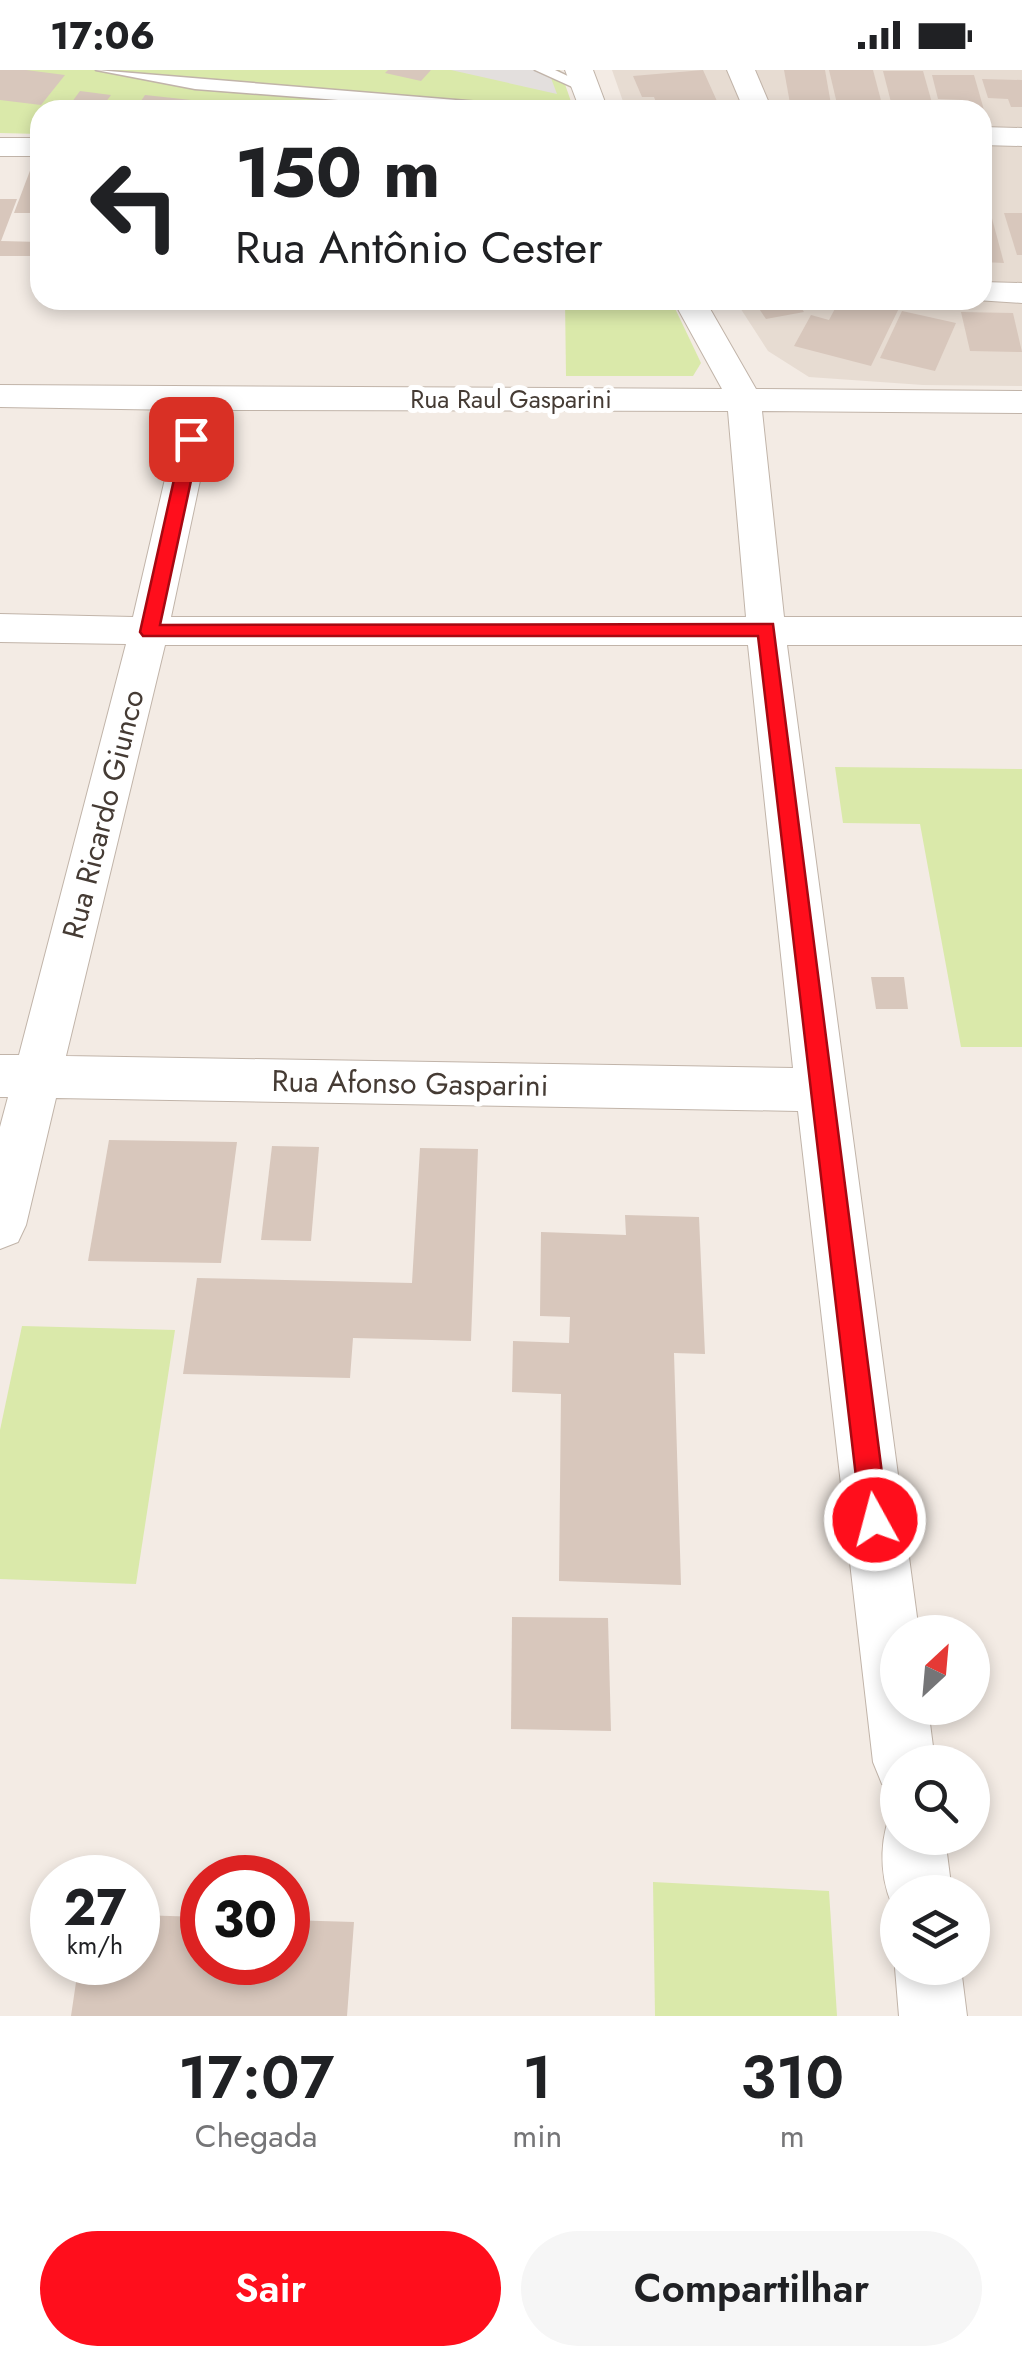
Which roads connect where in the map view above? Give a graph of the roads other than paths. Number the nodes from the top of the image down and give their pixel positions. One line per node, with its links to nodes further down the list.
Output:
1 (103, 70): 5 (lane)
2 (542, 70): 4 (lane)
3 (741, 70): 6 (street)
4 (586, 89)
5 (399, 100)
6 (754, 100)
7 (992, 136): 8 (street)
8 (1022, 136)
9 (0, 147): 10 (street)
10 (30, 148)
11 (992, 292): 12 (street)
12 (1022, 293)
13 (695, 310): 15 (street)
14 (0, 396): 16 (street, Rua Raul Gasparini)
15 (744, 398): 16 (street, Rua Raul Gasparini); 17 (street, Rua Raul Gasparini); 19 (street)
16 (200, 401): 21 (street, Rua Ricardo Giunco)
17 (1022, 402)
18 (0, 628): 21 (street)
19 (766, 629): 20 (street); 21 (street); 23 (street)
20 (1022, 631)
21 (150, 632): 22 (street, Rua Ricardo Giunco)
22 (17, 1077): 23 (street, Rua Afonso Gasparini); 24 (street, Rua Ricardo Giunco)
23 (820, 1090): 25 (street)
24 (0, 1225)
25 (886, 1615)
26 (930, 1985): 27 (street)
27 (934, 2016)

